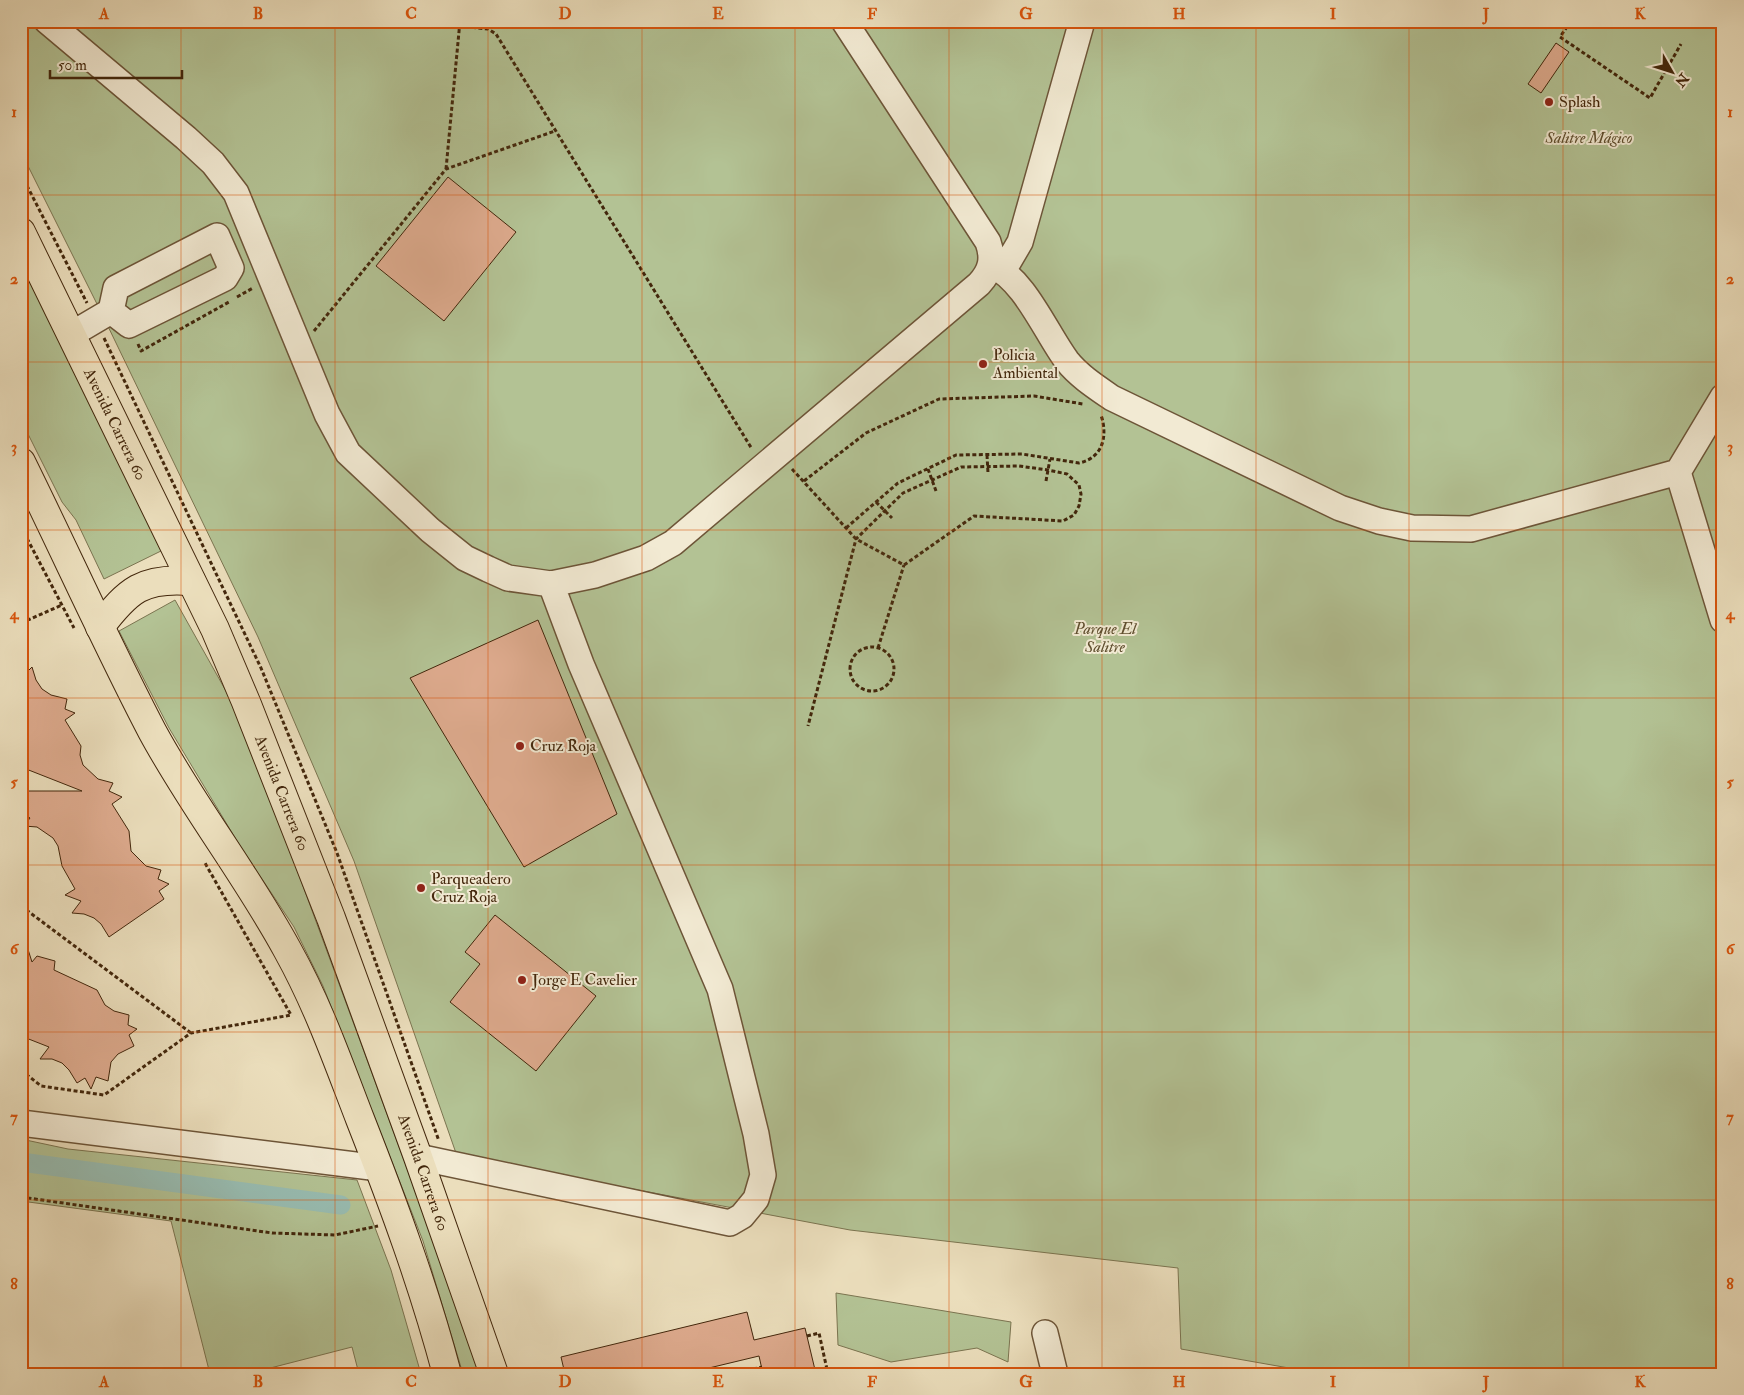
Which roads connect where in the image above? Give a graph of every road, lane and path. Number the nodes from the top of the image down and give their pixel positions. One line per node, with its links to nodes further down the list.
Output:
1 (47, 21): 10 (street)
2 (460, 21): 6 (path)
3 (844, 21): 13 (street)
4 (1082, 21): 13 (street)
5 (1570, 23): 7 (path)
6 (459, 26): 8 (path); 9 (path)
7 (1680, 44)
8 (554, 131): 9 (path); 22 (path)
9 (446, 169): 16 (path)
10 (244, 213): 12 (street); 16 (street)
11 (21, 232): 15 (main road, Avenida Carrera 60)
12 (217, 236): 14 (street); 14 (street)
13 (997, 268): 22 (street); 27 (street)
14 (111, 311): 15 (street)
15 (72, 334): 39 (main road, Avenida Carrera 60)
16 (300, 348): 40 (street)
17 (1723, 397): 27 (street)
18 (1091, 407): 30 (path)
19 (1096, 410): 21 (path)
20 (987, 454): 21 (path); 24 (path); 25 (path)
21 (1050, 459): 26 (path)
22 (771, 460): 30 (path); 40 (street)
23 (21, 462): 41 (main road)
24 (987, 466): 26 (path); 28 (path); 29 (path)
25 (928, 469): 29 (path); 33 (path)
26 (1048, 470): 31 (path); 38 (path)
27 (1678, 472): 42 (street)
28 (988, 473)
29 (932, 480): 32 (path); 34 (path)
30 (803, 481): 36 (path)
31 (1046, 481)
32 (936, 491)
33 (876, 502): 34 (path); 36 (path)
34 (885, 510): 35 (path); 37 (path)
35 (892, 518)
36 (846, 528): 37 (path)
37 (856, 538): 38 (path); 46 (path)
38 (904, 564): 45 (path)
39 (191, 581): 44 (main road); 52 (main road, Avenida Carrera 60)
40 (551, 584): 52 (street)
41 (84, 594): 43 (path); 44 (main road)
42 (1723, 620)
43 (21, 623)
44 (100, 627): 53 (main road)
45 (878, 648): 45 (path)
46 (808, 726)
47 (21, 906): 49 (path)
48 (291, 1015): 49 (path)
49 (191, 1033): 50 (path)
50 (21, 1070)
51 (21, 1122): 53 (street)
52 (418, 1157): 61 (main road, Avenida Carrera 60)
53 (379, 1168): 60 (main road)
54 (21, 1197): 55 (path)
55 (383, 1225)
56 (1045, 1333): 65 (street)
57 (807, 1336): 64 (path)
58 (762, 1367): 59 (path)
59 (753, 1369): 62 (path); 63 (path)
60 (447, 1374)
61 (494, 1374)
62 (734, 1374)
63 (754, 1374)
64 (828, 1374)
65 (1055, 1374)

